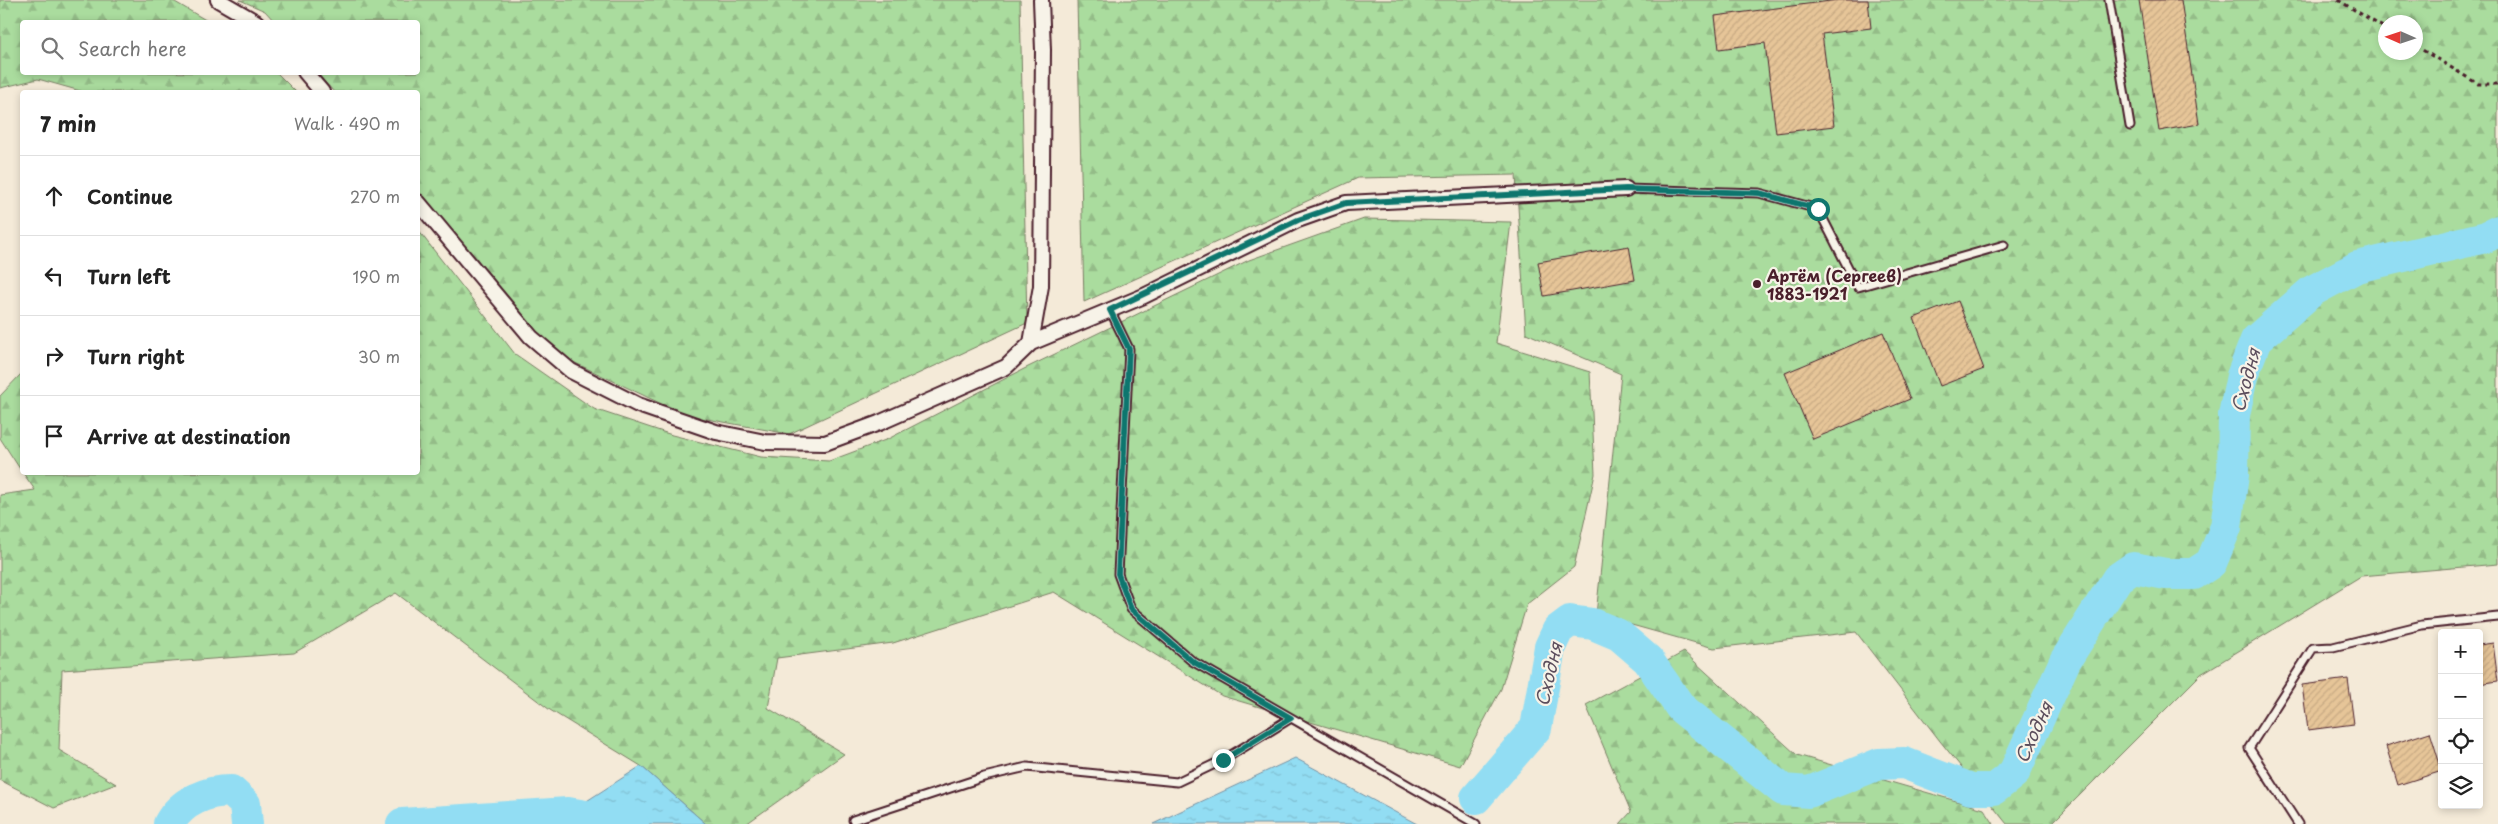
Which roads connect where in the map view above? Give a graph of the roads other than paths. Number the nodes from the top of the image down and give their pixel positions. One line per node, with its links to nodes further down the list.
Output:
1 (218, 0): 4 (street)
2 (1041, 0): 12 (street)
3 (2109, 0): 7 (lane)
4 (253, 20)
5 (308, 75): 6 (street)
6 (320, 90)
7 (2130, 126)
8 (1626, 189): 10 (lane); 11 (street)
9 (420, 204): 12 (street)
10 (2004, 245)
11 (1110, 310): 12 (street); 14 (lane)
12 (1031, 344)
13 (2498, 617): 17 (lane)
14 (1291, 718): 15 (lane); 16 (lane)
15 (853, 820)
16 (1476, 824)
17 (2298, 824)

